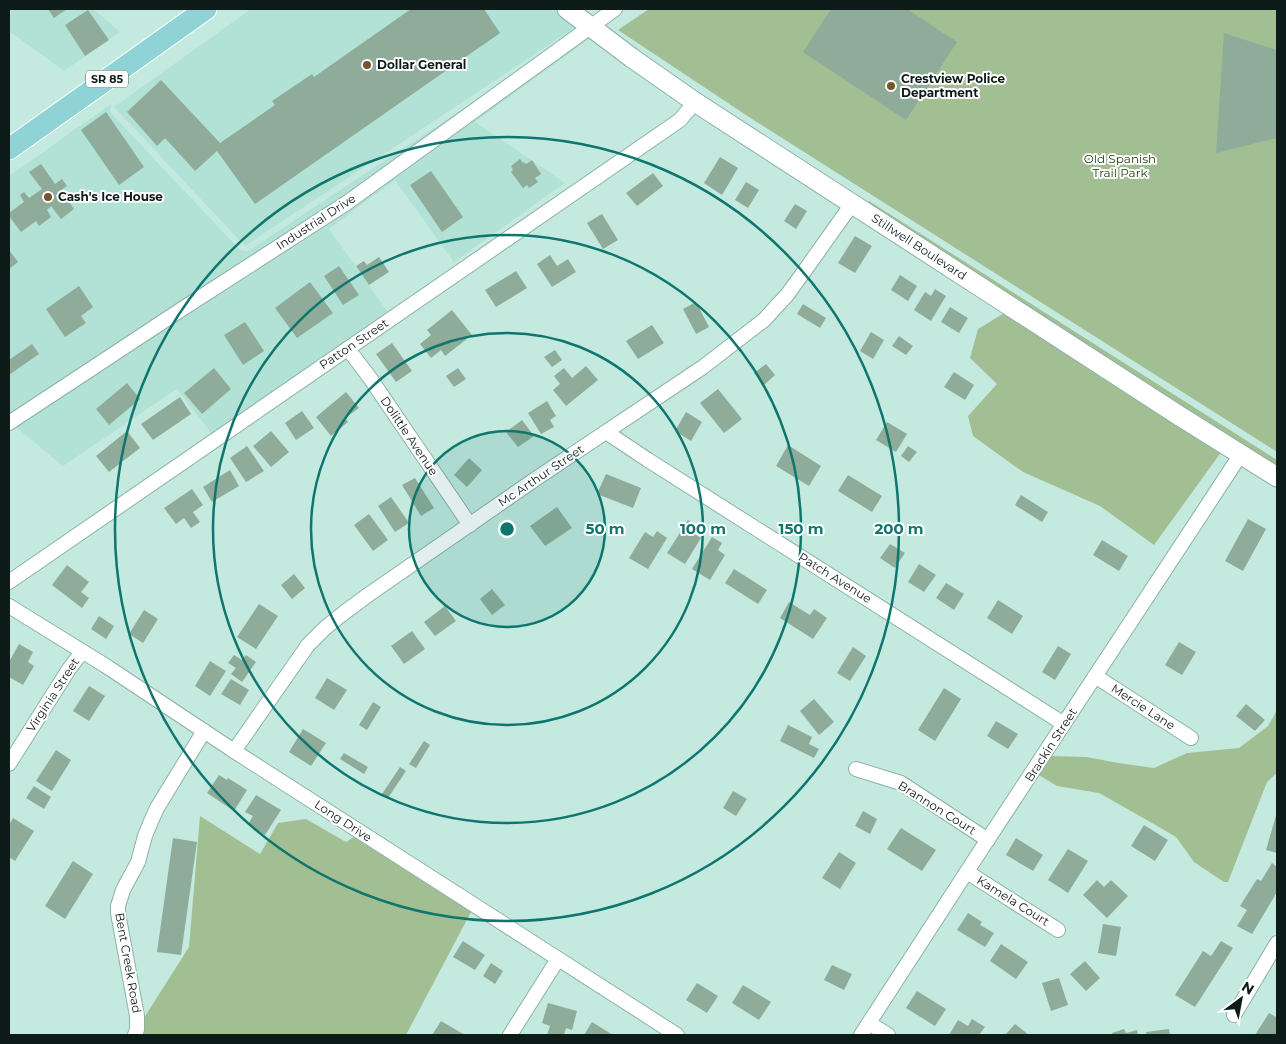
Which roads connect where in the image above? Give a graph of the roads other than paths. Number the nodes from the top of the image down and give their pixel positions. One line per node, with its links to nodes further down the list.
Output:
1 (206, 9): 6 (main road, SR 85)
2 (567, 9): 4 (street, Stillwell Boulevard)
3 (615, 9): 4 (street, Industrial Drive)
4 (589, 26): 5 (street, Stillwell Boulevard); 9 (street, Industrial Drive)
5 (696, 102): 7 (street, Stillwell Boulevard); 8 (street, Patton Street)
6 (9, 149)
7 (852, 204): 10 (street, Mc Arthur Street); 11 (street, Stillwell Boulevard)
8 (348, 349): 13 (street, Dolittle Avenue); 14 (street, Patton Street)
9 (9, 423)
10 (606, 432): 13 (street, Mc Arthur Street); 18 (street, Patch Avenue)
11 (1241, 454): 12 (street, Stillwell Boulevard); 17 (street, Brackin Street)
12 (1277, 477)
13 (470, 524): 21 (street, Mc Arthur Street)
14 (9, 582)
15 (9, 606): 16 (street, Long Drive)
16 (82, 652): 19 (street, Long Drive); 22 (street, Virginia Street)
17 (1095, 676): 18 (street, Brackin Street); 20 (street, Mercie Lane)
18 (1064, 724): 24 (street, Brackin Street)
19 (204, 731): 21 (street, Long Drive); 31 (street, Bent Creek Road)
20 (1191, 738)
21 (234, 750): 28 (street, Long Drive)
22 (9, 764)
23 (856, 769): 24 (street, Brannon Court)
24 (988, 840): 25 (street, Brackin Street)
25 (967, 872): 26 (street, Kamela Court); 30 (street, Brackin Street)
26 (1058, 930)
27 (1277, 943): 29 (street)
28 (558, 959): 32 (street); 33 (street, Long Drive)
29 (1234, 1015)
30 (869, 1023): 34 (street, Brackin Street); 35 (street)
31 (135, 1035)
32 (510, 1035)
33 (678, 1035)
34 (861, 1035)
35 (888, 1035)

